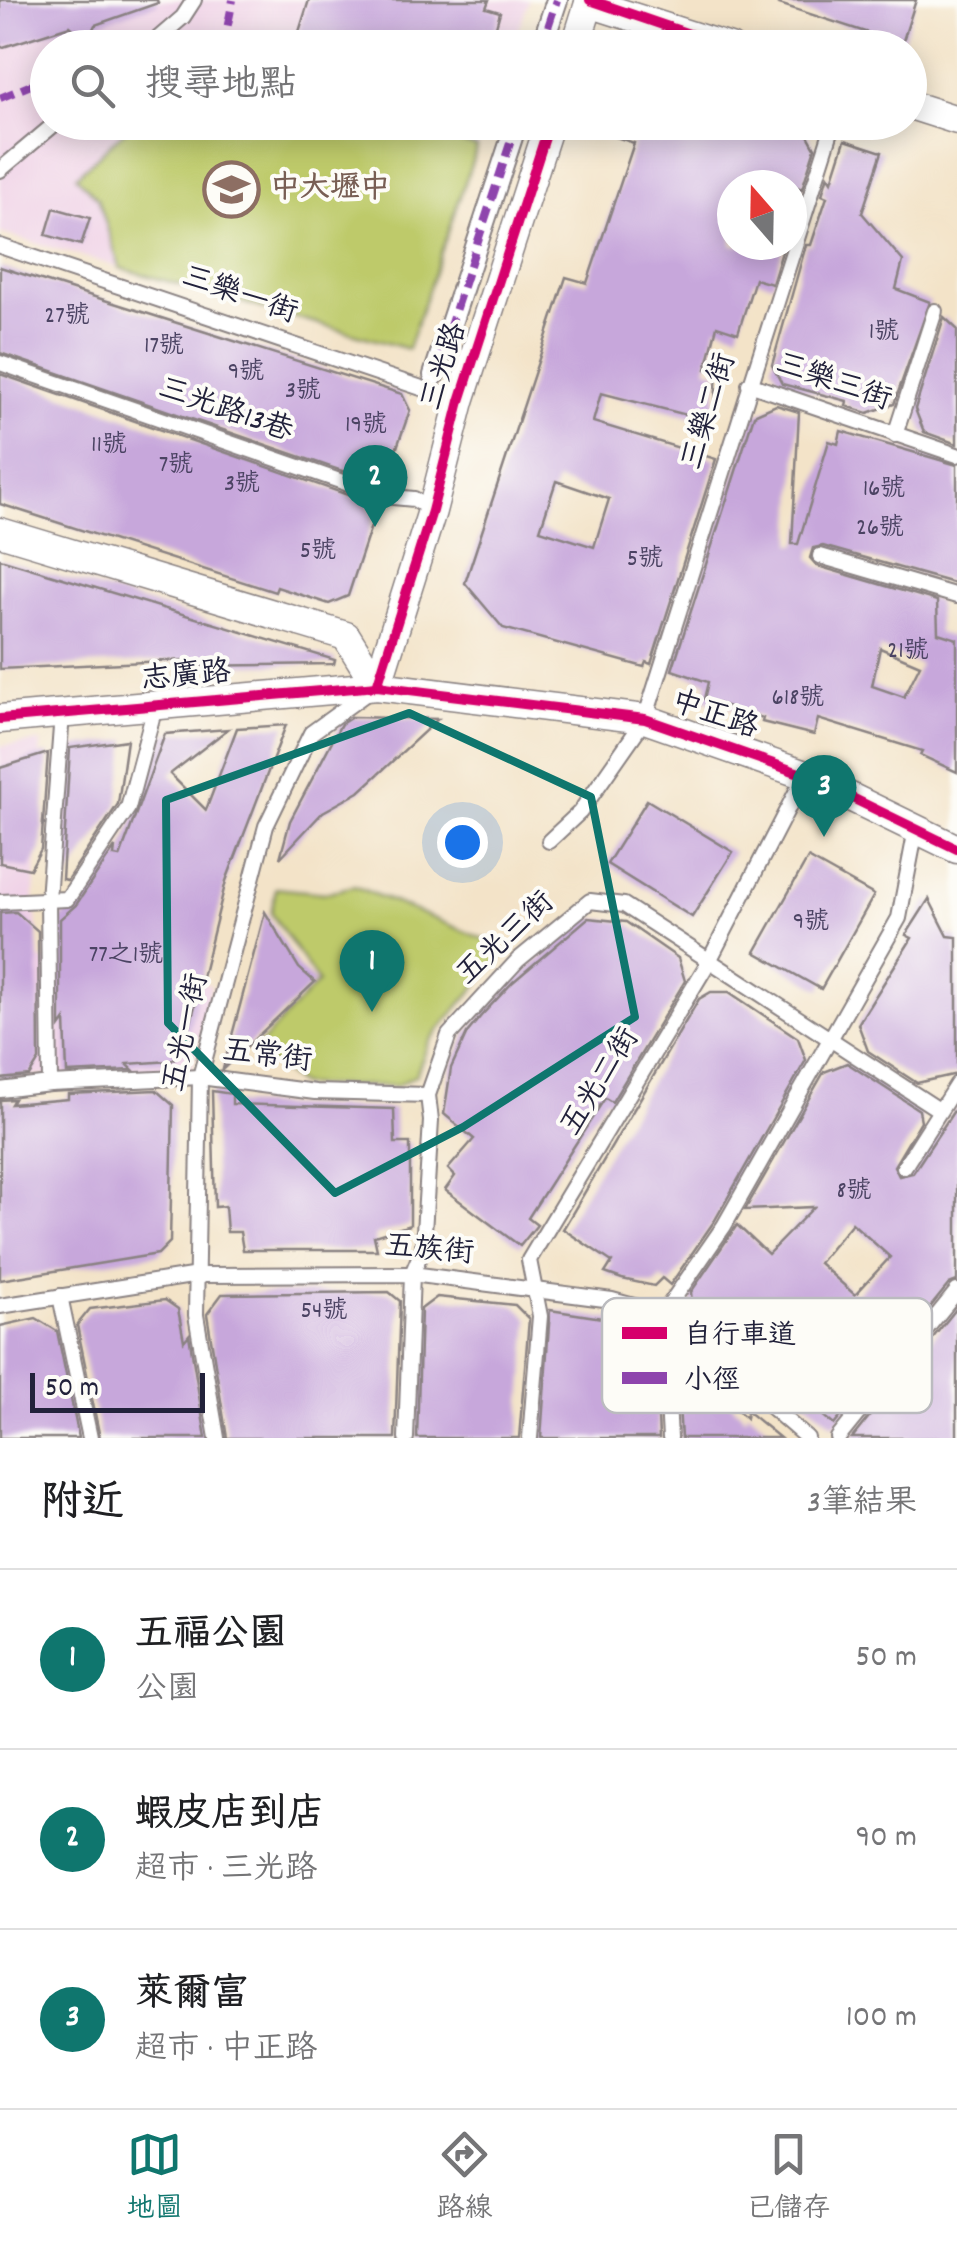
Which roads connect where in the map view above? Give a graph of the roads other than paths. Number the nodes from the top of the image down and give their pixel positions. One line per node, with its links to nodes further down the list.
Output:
1 (194, 0): 4 (lane)
2 (556, 0): 5 (street)
3 (590, 1): 6 (street); 7 (street)
4 (169, 30)
5 (547, 30)
6 (581, 30)
7 (676, 30)
8 (927, 110): 9 (street)
9 (957, 120)
10 (36, 140): 14 (lane)
11 (511, 140): 18 (street)
12 (544, 140): 20 (street, 三光路)
13 (828, 140): 19 (lane, 三樂二街)
14 (0, 170)
15 (0, 246): 20 (lane, 三樂一街)
16 (935, 311): 21 (lane)
17 (0, 363): 23 (lane, 三光路13巷)
18 (434, 375)
19 (749, 384): 21 (lane, 三樂三街); 31 (lane, 三樂二街)
20 (460, 400): 23 (street, 三光路)
21 (895, 435): 22 (lane, 三樂三街)
22 (957, 455)
23 (432, 511): 27 (street, 三光路)
24 (0, 532): 27 (street)
25 (820, 556): 26 (lane)
26 (957, 596)
27 (377, 686): 28 (street, 志廣路); 31 (street, 中正路); 40 (lane, 五光一街)
28 (154, 707): 29 (street, 志廣路); 36 (lane)
29 (62, 714): 30 (street, 志廣路); 36 (lane)
30 (0, 719)
31 (645, 719): 32 (street, 中正路); 34 (lane, 三樂二街)
32 (806, 775): 33 (street, 中正路); 38 (lane, 五光二街)
33 (916, 829): 35 (street, 中正路); 39 (lane)
34 (548, 841)
35 (957, 850)
36 (48, 899): 37 (lane); 41 (lane)
37 (0, 902)
38 (708, 963): 39 (lane, 五光三街); 44 (lane, 五光三街); 50 (lane, 五光二街)
39 (834, 1038): 45 (lane, 五光三街); 52 (lane)
40 (200, 1077): 41 (lane, 五常街); 44 (lane, 五常街); 48 (lane, 五光一街)
41 (50, 1084): 43 (lane, 五常街)
42 (957, 1084): 45 (lane)
43 (0, 1090)
44 (428, 1096): 47 (lane, 五光三街)
45 (939, 1110): 46 (lane)
46 (904, 1167)
47 (412, 1274): 48 (lane, 五族街); 50 (lane, 五族街); 61 (lane, 五光三街)
48 (198, 1276): 51 (lane, 五族街); 60 (lane, 五光一街)
49 (957, 1291): 55 (lane)
50 (538, 1292): 53 (lane, 五族街); 62 (lane, 五光二街)
51 (60, 1296): 54 (lane, 五族街); 59 (lane)
52 (674, 1298)
53 (602, 1299)
54 (0, 1306)
55 (932, 1322)
56 (669, 1413): 63 (lane)
57 (776, 1413): 64 (lane, 五族街)
58 (858, 1413): 65 (lane)
59 (90, 1438)
60 (217, 1438)
61 (406, 1438)
62 (530, 1438)
63 (670, 1438)
64 (805, 1438)
65 (838, 1438)

